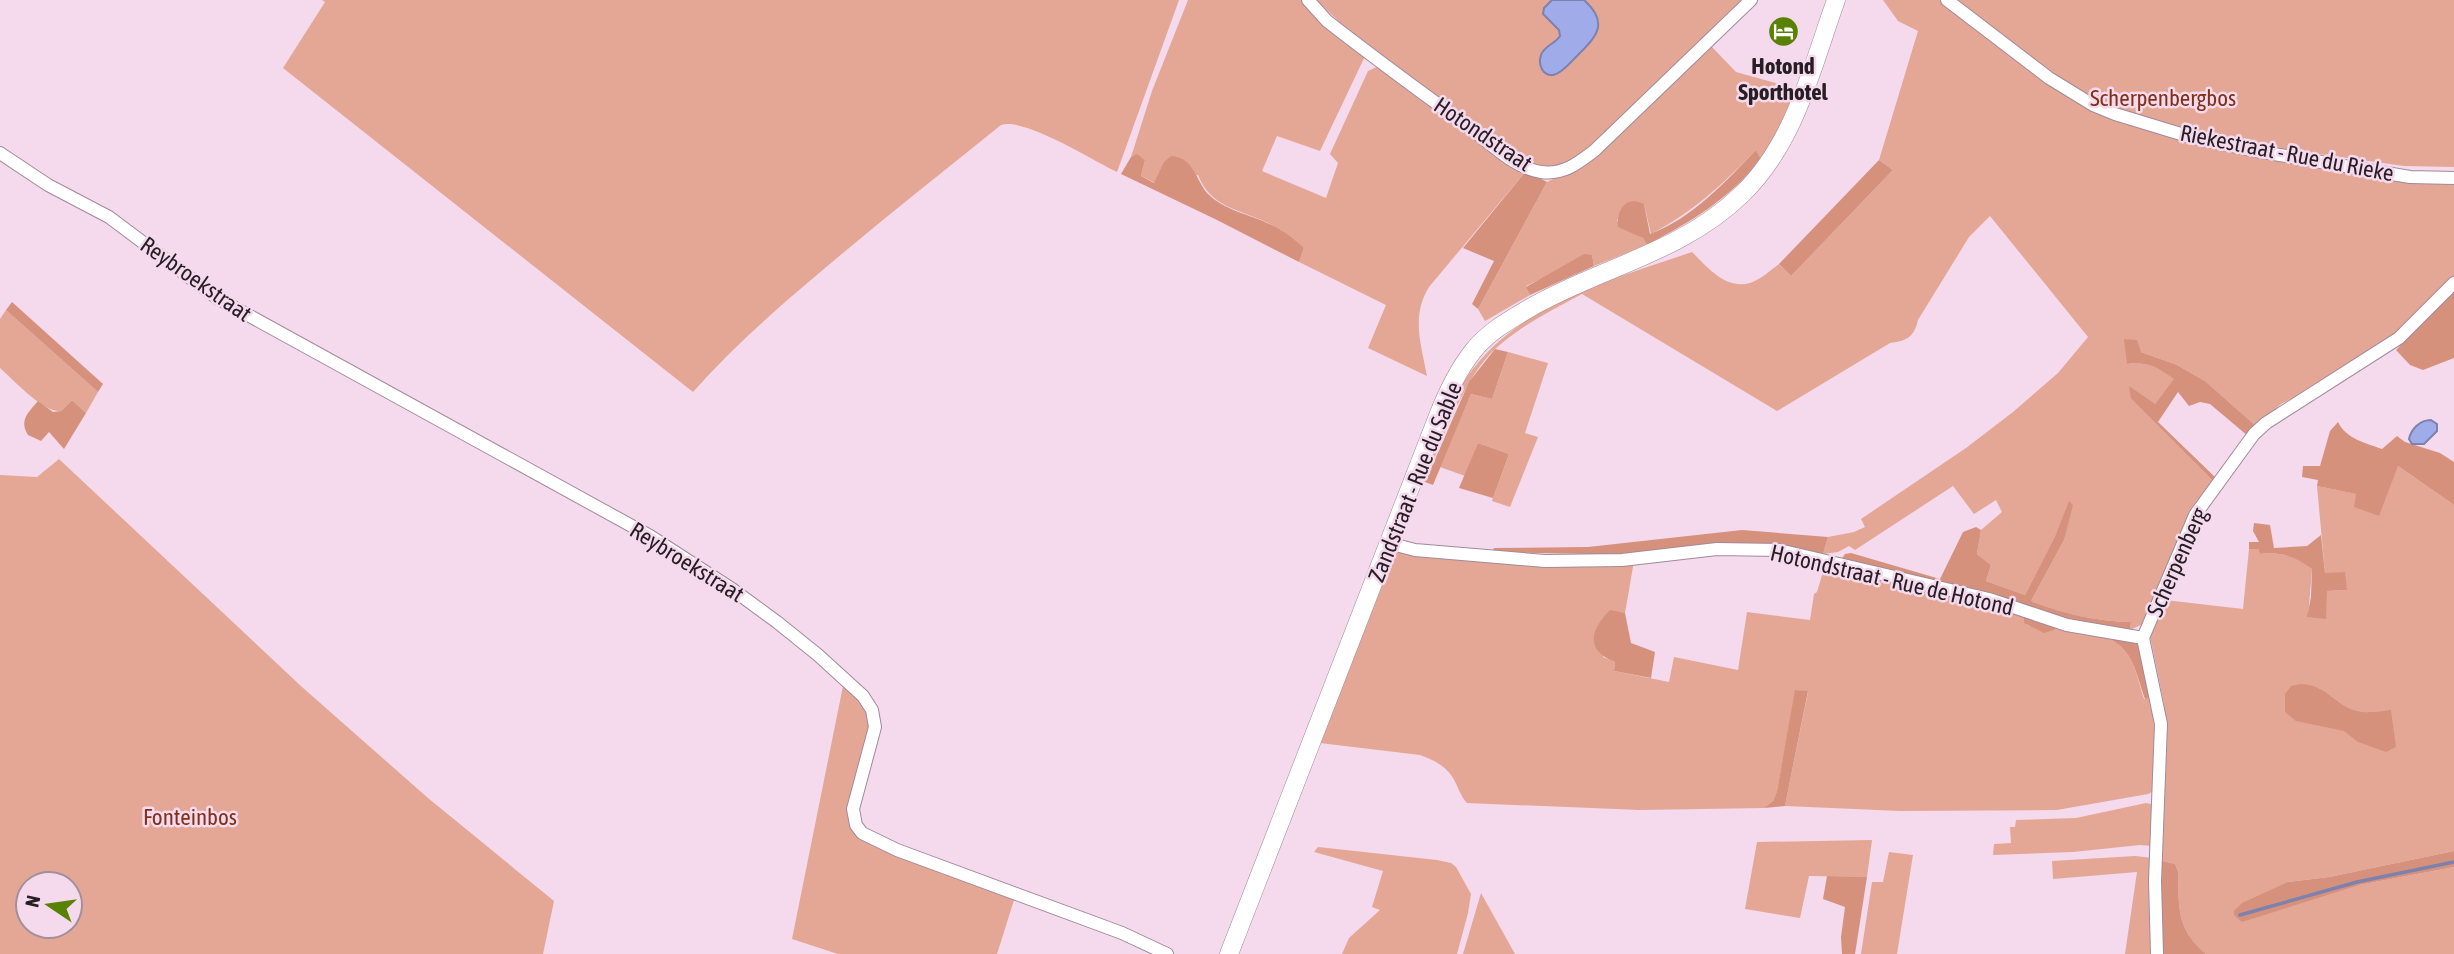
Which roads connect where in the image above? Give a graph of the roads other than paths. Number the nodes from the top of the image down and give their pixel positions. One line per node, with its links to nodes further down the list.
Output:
1 (1308, 0): 2 (street, Hotondstraat)
2 (1751, 0)
3 (1836, 0): 8 (main road, Zandstraat - Rue du Sable)
4 (1947, 0): 6 (street, Riekestraat - Rue du Rieke)
5 (0, 153): 10 (street, Reybroekstraat)
6 (2454, 178)
7 (2454, 283): 9 (street, Scherpenberg)
8 (1388, 543): 9 (street, Hotondstraat - Rue de Hotond); 11 (main road, Zandstraat - Rue du Sable)
9 (2143, 638): 12 (street, Scherpenberg)
10 (1167, 954)
11 (1229, 954)
12 (2157, 954)

